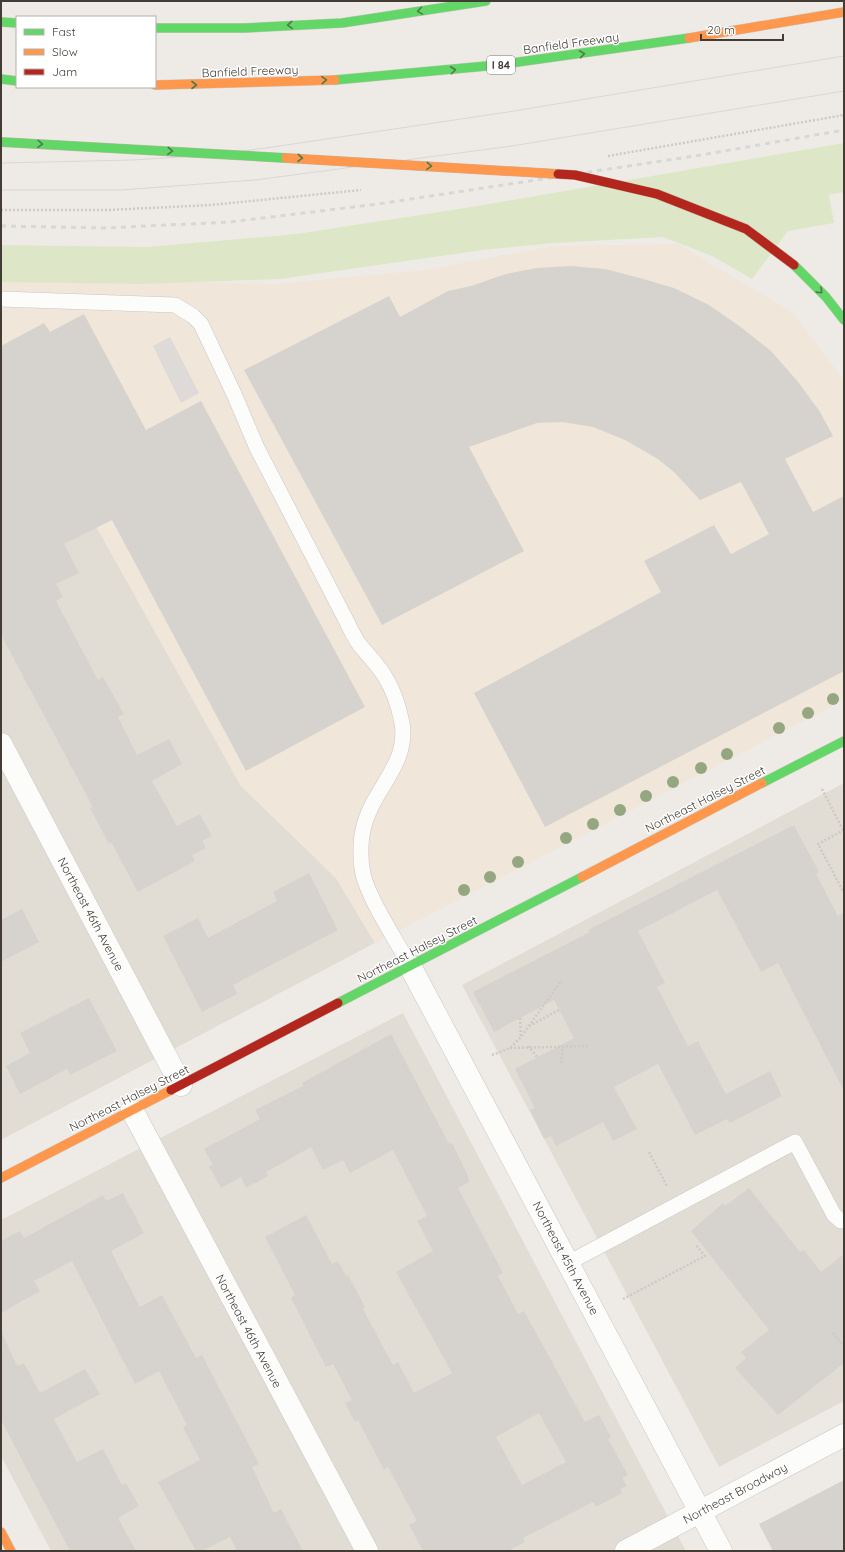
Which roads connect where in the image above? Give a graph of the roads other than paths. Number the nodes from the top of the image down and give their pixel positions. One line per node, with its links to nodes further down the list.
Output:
1 (486, 1): 5 (main road, one-way to 5)
2 (844, 12): 8 (main road, Banfield Freeway / I 84, one-way to 2)
3 (1, 22): 4 (main road)
4 (16, 24)
5 (156, 28)
6 (1, 79): 7 (main road)
7 (16, 80)
8 (156, 85)
9 (1, 142): 11 (main road, one-way to 11, bridge)
10 (1, 299): 14 (lane)
11 (844, 320)
12 (844, 741): 14 (main road, Northeast Halsey Street)
13 (1, 744): 15 (street, Northeast 46th Avenue)
14 (410, 966): 15 (main road, Northeast Halsey Street); 19 (street, Northeast 45th Avenue)
15 (181, 1084): 16 (main road, Northeast Halsey Street)
16 (132, 1110): 17 (main road, Northeast Halsey Street); 24 (street, Northeast 46th Avenue)
17 (1, 1178)
18 (844, 1221): 19 (lane)
19 (568, 1262): 21 (street, Northeast 45th Avenue)
20 (844, 1435): 21 (street, Northeast Broadway)
21 (700, 1511): 25 (street, Northeast Broadway); 26 (street, Northeast 45th Avenue)
22 (1, 1532): 23 (main road)
23 (11, 1551)
24 (367, 1551)
25 (626, 1551)
26 (721, 1551)

